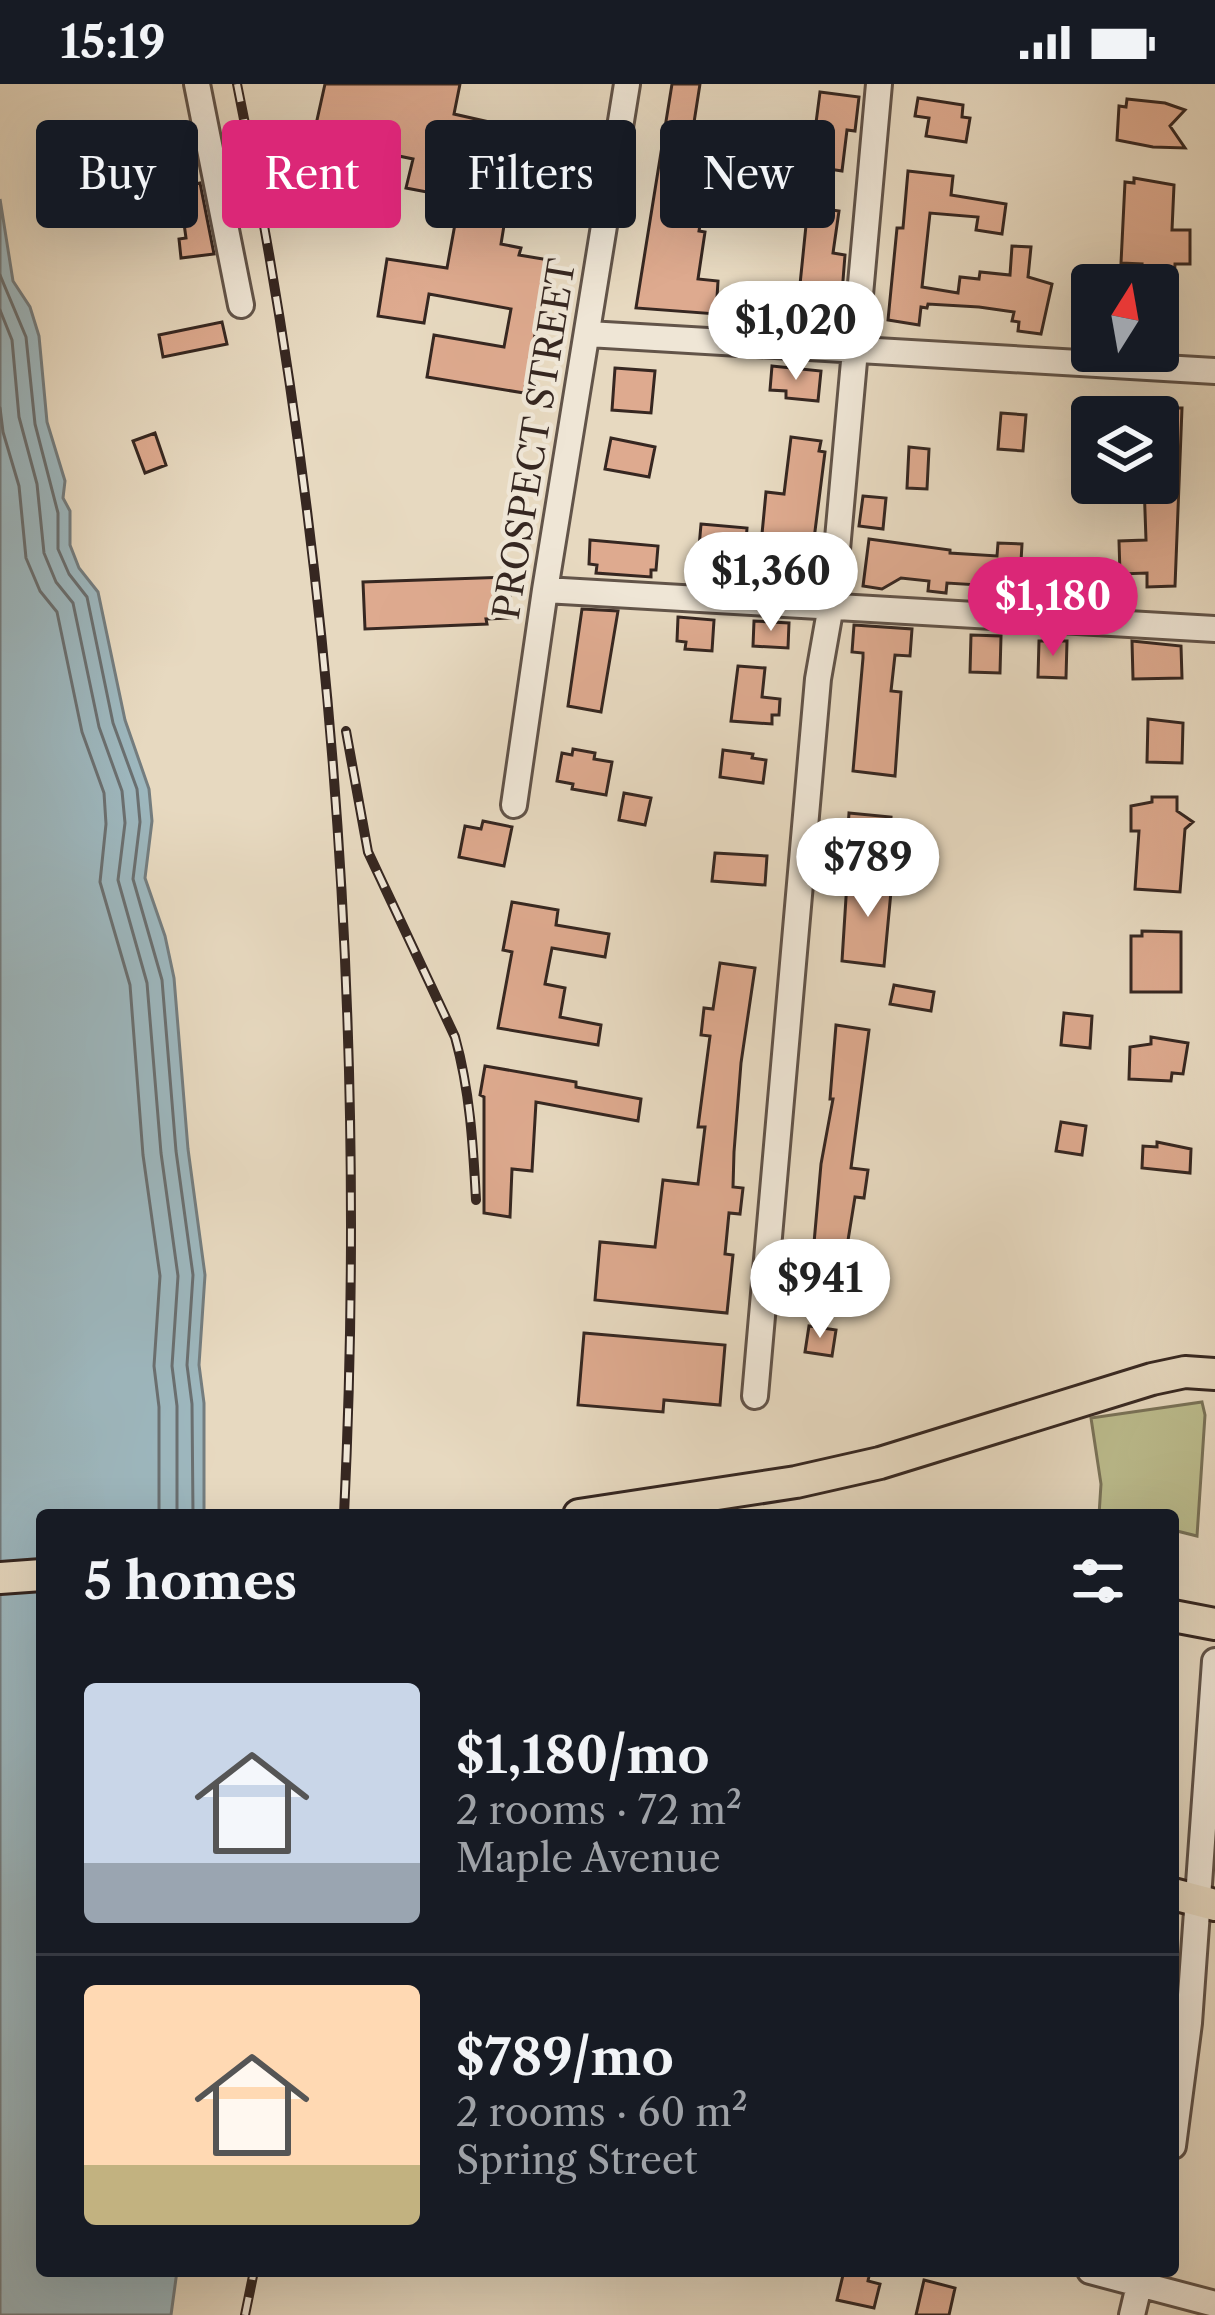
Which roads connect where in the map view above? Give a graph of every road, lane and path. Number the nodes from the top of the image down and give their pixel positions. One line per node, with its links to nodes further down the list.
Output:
1 (197, 84): 4 (street)
2 (627, 84): 5 (street, PROSPECT STREET)
3 (879, 84): 6 (street)
4 (241, 305)
5 (589, 334): 6 (street); 8 (street, PROSPECT STREET)
6 (853, 351): 7 (street); 9 (street)
7 (1215, 371)
8 (544, 590): 9 (street); 11 (street, PROSPECT STREET)
9 (829, 608): 10 (street); 13 (street)
10 (1215, 629)
11 (514, 806)
12 (1215, 1374): 14 (main road)
13 (755, 1396)
14 (616, 1509)
15 (36, 1575): 16 (main road)
16 (0, 1578)
17 (1179, 1617): 18 (main road)
18 (1215, 1624)
19 (1215, 1661): 20 (street)
20 (1195, 1900): 21 (street)
21 (1179, 2104)
22 (1141, 2278): 23 (street); 24 (street)
23 (1215, 2304)
24 (1132, 2315)

